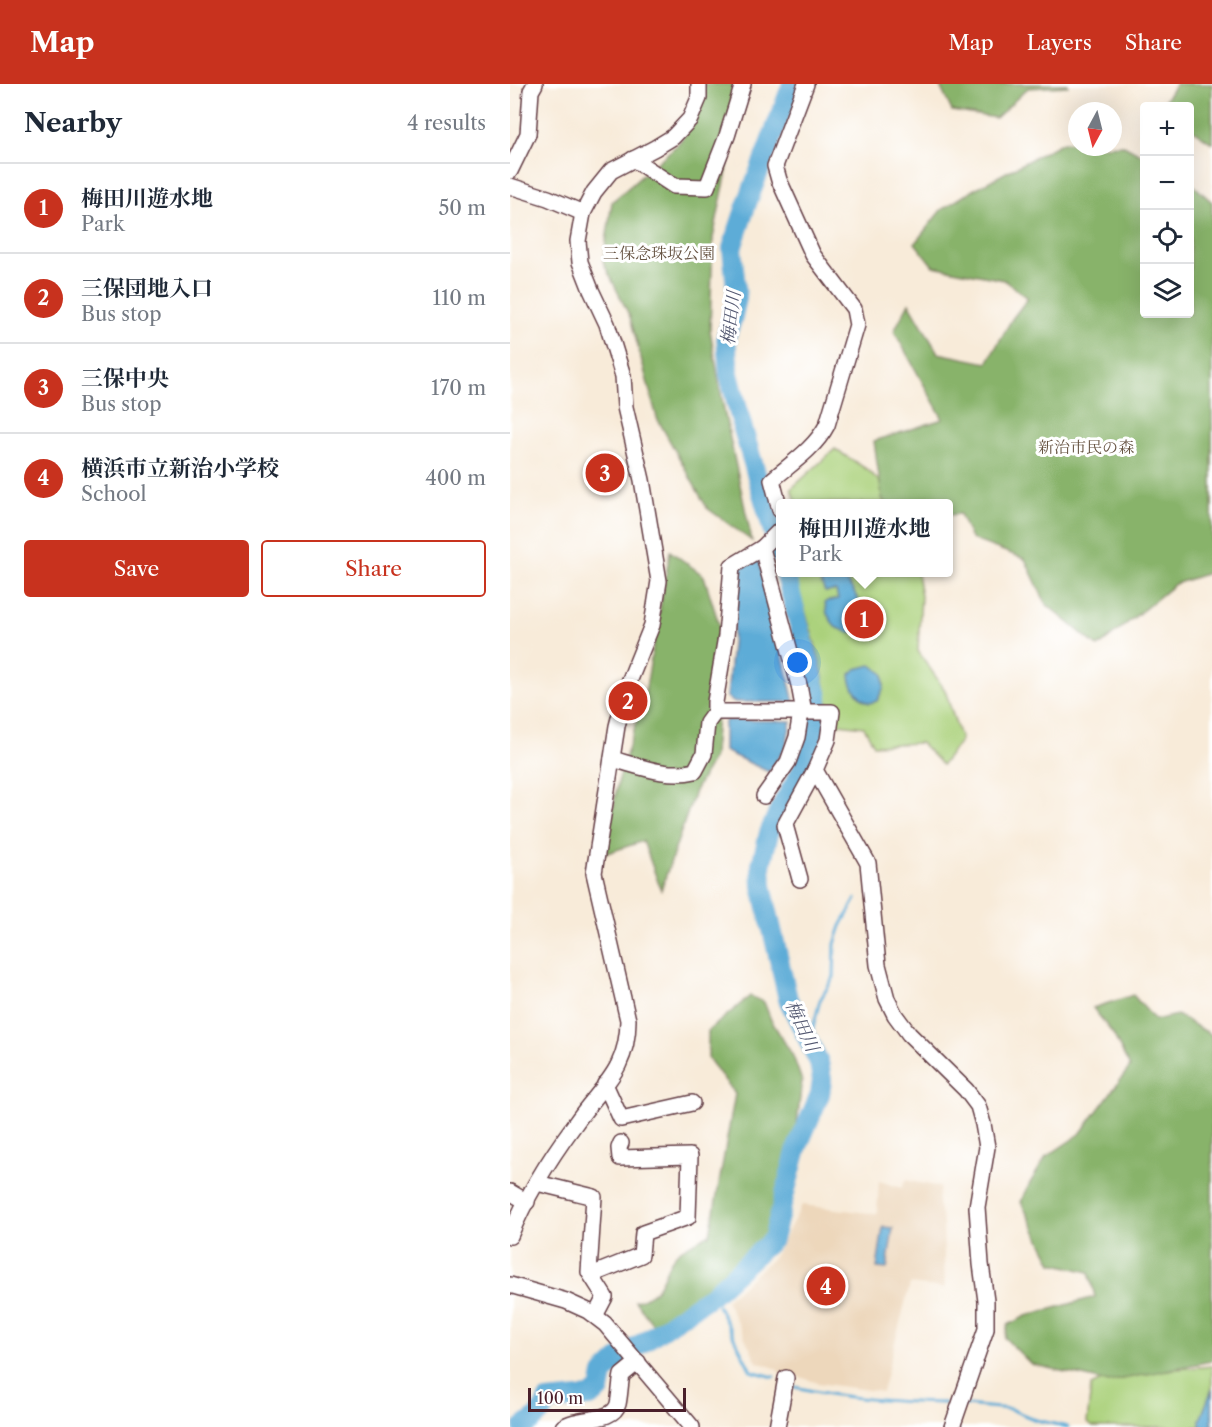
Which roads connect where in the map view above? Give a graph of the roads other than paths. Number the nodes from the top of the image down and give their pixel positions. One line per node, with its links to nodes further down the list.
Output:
1 (535, 84): 6 (street)
2 (699, 84): 5 (street)
3 (743, 84): 5 (street)
4 (806, 84): 9 (street)
5 (633, 159): 8 (street)
6 (510, 171)
7 (510, 186): 8 (street)
8 (584, 213): 14 (street)
9 (777, 499)
10 (776, 534): 11 (street)
11 (763, 548): 12 (street); 13 (street)
12 (804, 711): 13 (street); 15 (street); 16 (street)
13 (715, 712): 14 (street)
14 (612, 759): 18 (street)
15 (815, 770): 17 (street); 33 (street)
16 (764, 796)
17 (800, 879)
18 (605, 1084): 19 (street); 21 (street)
19 (692, 1103)
20 (621, 1143): 25 (street)
21 (537, 1183): 23 (street); 25 (street)
22 (510, 1192): 23 (street)
23 (527, 1202): 24 (street)
24 (510, 1236)
25 (591, 1275): 27 (street)
26 (510, 1285): 27 (street)
27 (595, 1316): 28 (street)
28 (637, 1361): 30 (street); 31 (street)
29 (786, 1378): 32 (street)
30 (563, 1427)
31 (692, 1427)
32 (777, 1427)
33 (952, 1427)

